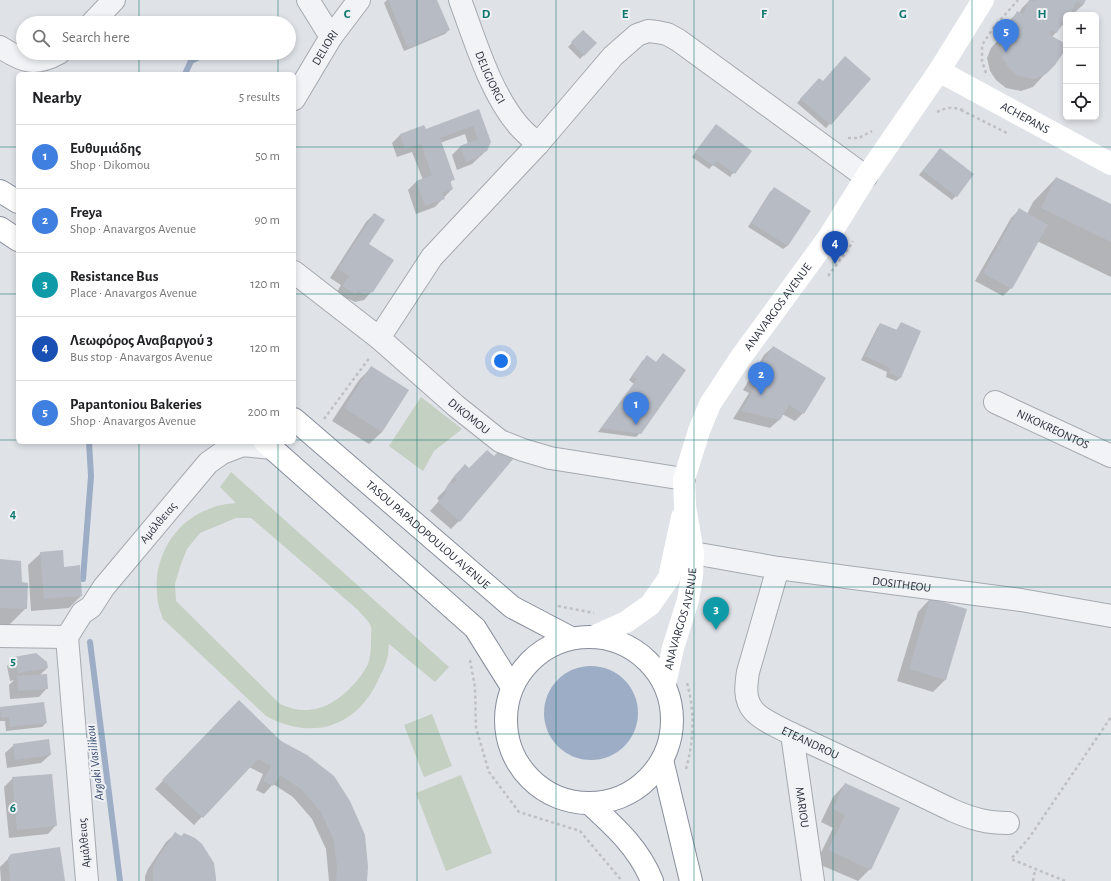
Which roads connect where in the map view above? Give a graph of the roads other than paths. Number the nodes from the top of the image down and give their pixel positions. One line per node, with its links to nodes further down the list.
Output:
1 (114, 0): 6 (street)
2 (308, 0): 7 (street)
3 (359, 0): 7 (street, DELIORI)
4 (460, 0): 14 (street, DELIGIORGI)
5 (983, 0): 12 (main road, ANAVARGOS AVENUE)
6 (99, 16)
7 (330, 37): 13 (street, DELIORI)
8 (0, 47): 9 (street)
9 (16, 57)
10 (24, 60): 11 (street)
11 (35, 60)
12 (939, 71): 15 (main road, ACHEPANS); 16 (main road, ANAVARGOS AVENUE)
13 (296, 96)
14 (538, 144): 16 (street); 22 (street)
15 (1111, 164)
16 (866, 177): 27 (main road, ANAVARGOS AVENUE)
17 (0, 191): 18 (main road)
18 (16, 201)
19 (0, 228): 20 (main road)
20 (16, 239)
21 (296, 274): 22 (street, DIKOMOU)
22 (380, 339): 27 (street, DIKOMOU)
23 (995, 402): 26 (street, NIKOKREONTOS)
24 (296, 421): 35 (main road, TASOU PAPADOPOULOU AVENUE)
25 (269, 445): 34 (street, Αμάλθειας); 37 (main road)
26 (1111, 456)
27 (684, 479): 28 (main road, ANAVARGOS AVENUE)
28 (685, 506): 29 (main road, ANAVARGOS AVENUE); 33 (main road, ANAVARGOS AVENUE)
29 (693, 553): 30 (street, DOSITHEOU); 36 (main road, ANAVARGOS AVENUE)
30 (778, 568): 31 (street, DOSITHEOU); 38 (street, ETEANDROU)
31 (1111, 616)
32 (0, 636): 34 (street)
33 (595, 636): 35 (main road); 36 (main road)
34 (67, 637): 42 (street, Αμάλθειας)
35 (571, 638): 37 (main road)
36 (665, 684): 39 (main road)
37 (512, 687): 40 (main road)
38 (792, 734): 41 (street, ETEANDROU); 45 (street, MARIOU)
39 (662, 760): 40 (main road); 44 (main road)
40 (589, 803): 43 (main road)
41 (1008, 823)
42 (88, 881)
43 (652, 881)
44 (691, 881)
45 (813, 881)

